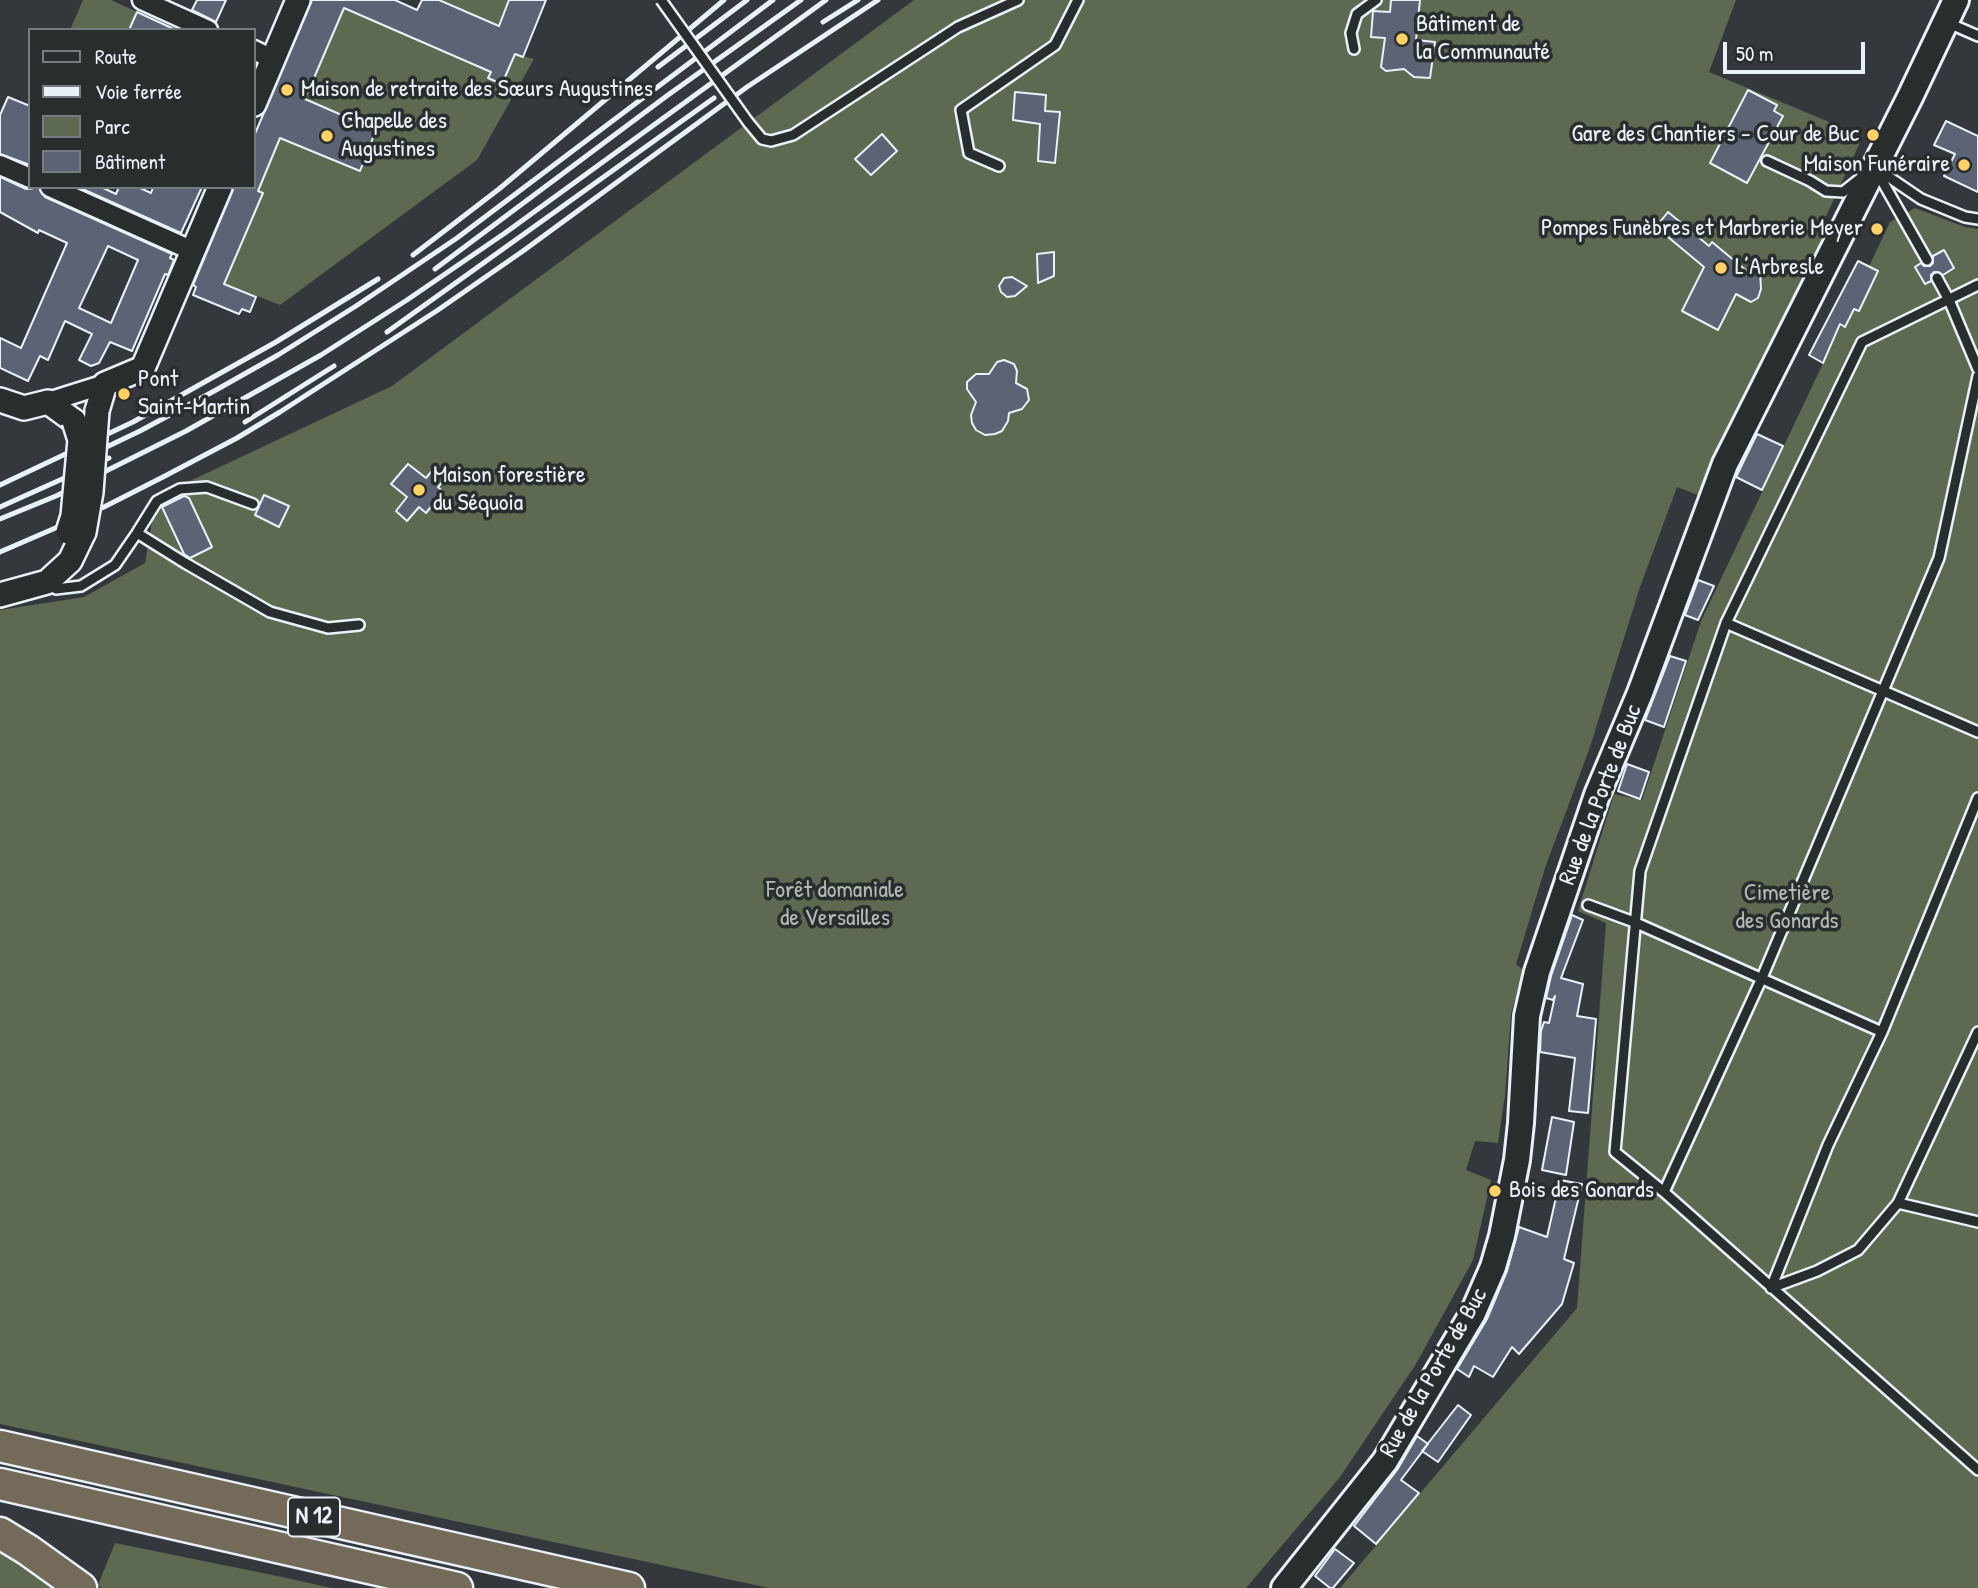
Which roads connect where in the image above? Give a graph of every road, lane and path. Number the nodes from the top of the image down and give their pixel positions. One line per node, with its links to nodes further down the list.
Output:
1 (142, 0): 8 (street)
2 (298, 0): 11 (street)
3 (661, 0): 4 (lane, bridge)
4 (1018, 0)
5 (1079, 0): 15 (lane)
6 (1376, 0): 10 (lane)
7 (1949, 8): 9 (lane); 16 (main road, Rue de la Porte de Buc)
8 (204, 28)
9 (1978, 36)
10 (1353, 49)
11 (263, 54): 12 (street)
12 (256, 93)
13 (1768, 161): 16 (lane)
14 (0, 165): 17 (street)
15 (999, 166)
16 (1874, 167): 20 (lane); 22 (lane); 57 (main road, Rue de la Porte de Buc)
17 (28, 177)
18 (54, 189): 21 (street)
19 (219, 189): 21 (street)
20 (1978, 219)
21 (193, 251): 28 (street)
22 (1927, 260)
23 (1937, 278): 25 (lane)
24 (1978, 285): 25 (lane)
25 (1949, 300): 26 (lane); 36 (lane)
26 (1978, 369)
27 (1978, 376): 38 (lane)
28 (96, 387): 30 (street); 32 (street, bridge)
29 (0, 400): 30 (street)
30 (48, 402): 32 (street, bridge)
31 (253, 504): 33 (lane)
32 (76, 532): 34 (street)
33 (137, 533): 34 (lane); 37 (lane)
34 (44, 578): 35 (street)
35 (0, 595)
36 (1726, 623): 38 (lane); 42 (lane)
37 (359, 625)
38 (1884, 691): 39 (lane); 43 (lane)
39 (1978, 732)
40 (1978, 798): 44 (lane)
41 (1588, 905): 42 (lane)
42 (1634, 922): 43 (lane); 46 (lane)
43 (1761, 980): 44 (lane); 46 (lane)
44 (1882, 1032): 49 (lane)
45 (1978, 1032): 47 (lane)
46 (1664, 1192): 49 (lane)
47 (1898, 1203): 48 (lane); 49 (lane)
48 (1978, 1222)
49 (1771, 1288): 51 (lane)
50 (0, 1446): 56 (highway, N 12)
51 (1978, 1470)
52 (0, 1484): 55 (highway, N 12)
53 (0, 1533): 54 (highway)
54 (81, 1588)
55 (457, 1588)
56 (629, 1588)
57 (1284, 1588)

